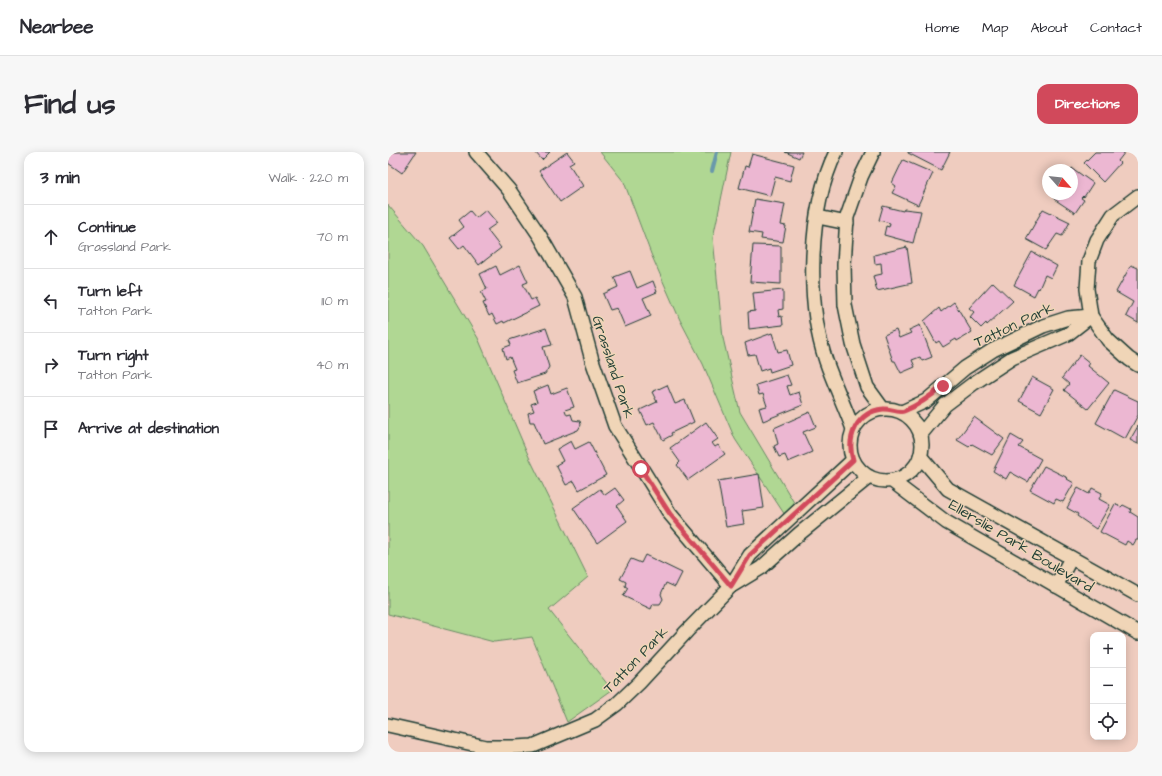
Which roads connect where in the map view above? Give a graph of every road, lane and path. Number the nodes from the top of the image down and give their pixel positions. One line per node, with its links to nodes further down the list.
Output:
1 (476, 152): 20 (street, Grassland Park)
2 (836, 152): 5 (street)
3 (873, 152): 6 (street)
4 (1138, 196): 7 (street)
5 (818, 217): 6 (street); 11 (street)
6 (847, 223): 9 (street)
7 (1091, 316): 8 (street); 10 (street, Tatton Park); 12 (street, Tatton Park)
8 (1138, 365)
9 (883, 409): 10 (street); 11 (street)
10 (902, 412): 12 (street)
11 (854, 429): 14 (street)
12 (921, 434): 13 (street)
13 (920, 456): 16 (street); 19 (street, Ellerslie Park Boulevard)
14 (853, 460): 15 (street); 17 (street, Tatton Park)
15 (869, 477): 16 (street); 18 (street, Tatton Park)
16 (892, 481): 21 (street, Ellerslie Park Boulevard)
17 (787, 521): 18 (street); 20 (street, Tatton Park)
18 (799, 534): 20 (street, Tatton Park)
19 (1071, 558): 21 (street); 22 (street, Ellerslie Park Boulevard)
20 (731, 586): 25 (street, Tatton Park)
21 (1056, 586): 23 (street, Ellerslie Park Boulevard)
22 (1138, 595)
23 (1138, 633)
24 (388, 725): 25 (street, Tatton Park)
25 (533, 749)

